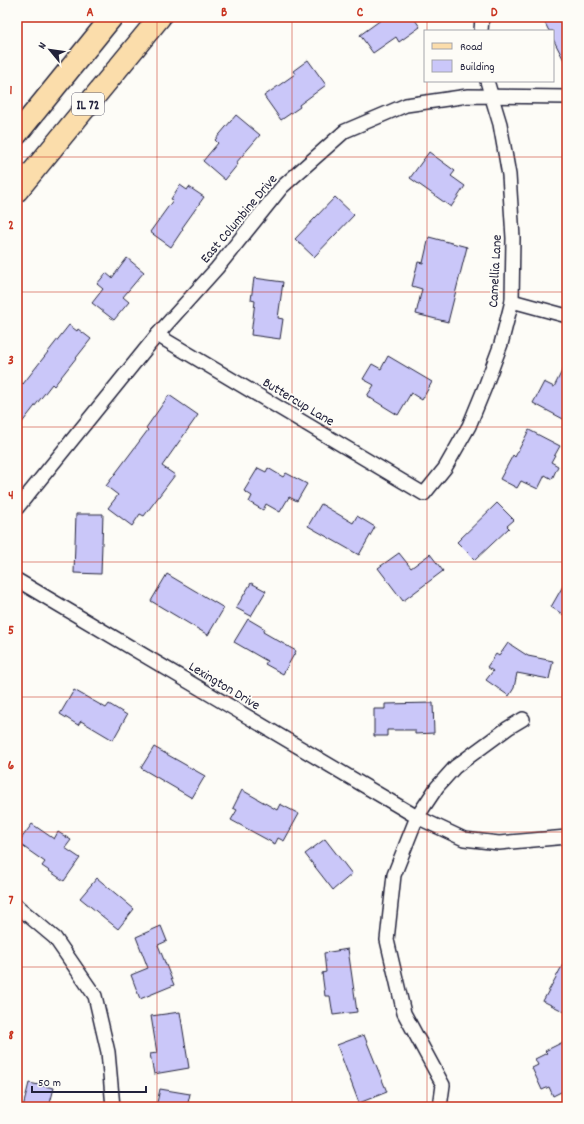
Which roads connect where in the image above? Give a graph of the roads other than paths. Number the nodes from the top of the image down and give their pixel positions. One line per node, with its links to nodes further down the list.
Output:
1 (112, 17): 8 (main road, IL 72)
2 (160, 17): 9 (main road, IL 72)
3 (482, 17): 4 (street)
4 (481, 30)
5 (488, 82): 6 (street, Camellia Lane)
6 (491, 96): 7 (street, East Columbine Drive); 10 (street, Camellia Lane); 12 (street, East Columbine Drive)
7 (567, 97)
8 (17, 134)
9 (17, 191)
10 (512, 301): 11 (street); 13 (street, Camellia Lane)
11 (567, 316)
12 (157, 335): 13 (street, Buttercup Lane); 14 (street, East Columbine Drive)
13 (424, 494)
14 (17, 508)
15 (17, 580): 17 (street, Lexington Drive)
16 (523, 719): 17 (street)
17 (417, 817): 18 (street, Lexington Drive); 21 (street)
18 (567, 837)
19 (17, 906): 20 (street)
20 (113, 1107)
21 (440, 1107)

